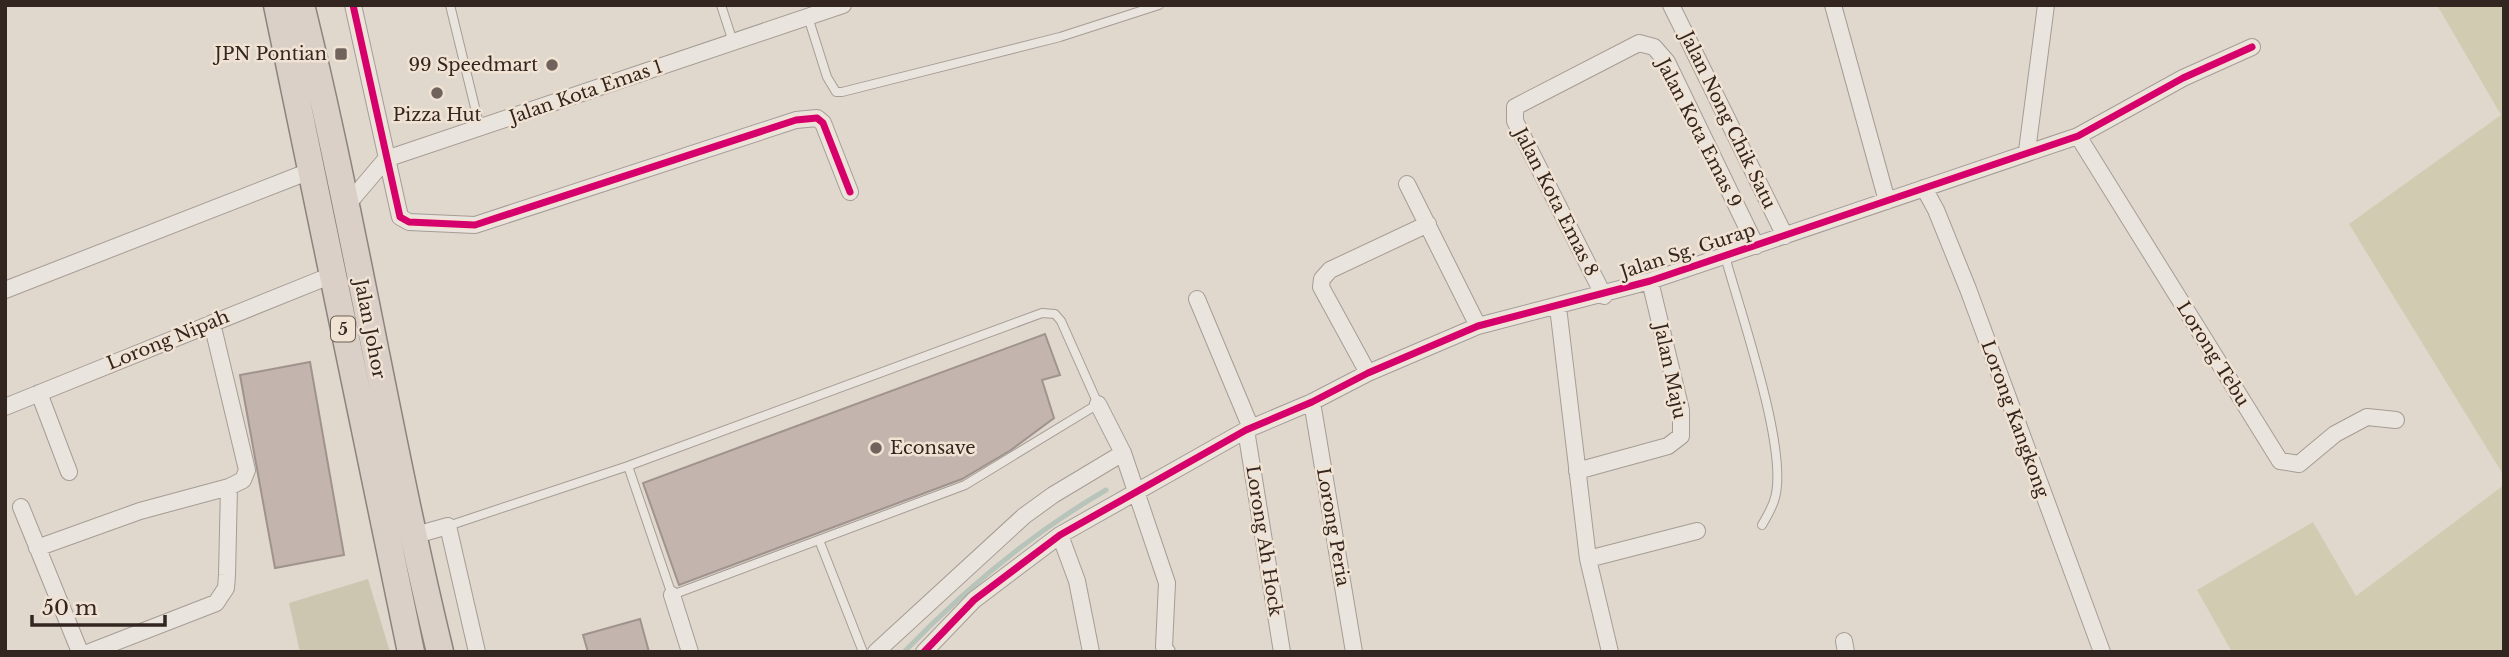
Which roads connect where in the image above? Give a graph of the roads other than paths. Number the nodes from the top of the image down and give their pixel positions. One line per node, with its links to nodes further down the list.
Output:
1 (277, 5): 19 (highway, Jalan Johor / 5)
2 (301, 5): 24 (highway, Jalan Johor / 5)
3 (354, 5): 18 (street)
4 (450, 5): 15 (lane)
5 (721, 5): 12 (lane)
6 (843, 5): 11 (street, Jalan Kota Emas 1)
7 (1160, 5): 11 (lane)
8 (1671, 5): 26 (street, Jalan Nong Chik Satu)
9 (1833, 5): 23 (street)
10 (2046, 5): 17 (street)
11 (808, 17): 12 (street, Jalan Kota Emas 1)
12 (733, 42): 15 (street, Jalan Kota Emas 1)
13 (2252, 47): 16 (street, Jalan Sg. Gurap)
14 (1515, 107): 27 (street, Jalan Kota Emas 9); 32 (street, Jalan Kota Emas 8)
15 (480, 128): 18 (street, Jalan Kota Emas 1)
16 (2078, 136): 17 (street, Jalan Sg. Gurap); 42 (street, Lorong Tebu)
17 (2027, 151): 21 (street, Jalan Sg. Gurap)
18 (386, 159): 22 (street); 24 (street)
19 (310, 171): 29 (highway, Jalan Johor / 5); 31 (street)
20 (1407, 184): 25 (street)
21 (1924, 188): 23 (street, Jalan Sg. Gurap); 74 (street, Lorong Kangkong)
22 (850, 192)
23 (1887, 201): 26 (street, Jalan Sg. Gurap)
24 (347, 205): 55 (highway, Jalan Johor / 5)
25 (1428, 224): 36 (street); 37 (street)
26 (1785, 236): 27 (street, Jalan Sg. Gurap)
27 (1756, 246): 28 (street, Jalan Sg. Gurap)
28 (1725, 256): 30 (street, Jalan Sg. Gurap); 51 (lane)
29 (332, 275): 35 (street, Lorong Nipah); 62 (highway, Jalan Johor / 5)
30 (1650, 281): 32 (street, Jalan Sg. Gurap); 46 (street, Jalan Maju)
31 (5, 290)
32 (1604, 296): 34 (street, Jalan Sg. Gurap)
33 (1197, 299): 43 (street, Lorong Ah Hock)
34 (1558, 307): 36 (street, Jalan Sg. Gurap); 46 (street)
35 (212, 323): 38 (street, Lorong Nipah); 48 (street)
36 (1478, 326): 37 (street, Jalan Sg. Gurap)
37 (1368, 373): 39 (street, Jalan Sg. Gurap)
38 (39, 393): 41 (street, Lorong Nipah); 47 (street)
39 (1312, 402): 43 (street, Jalan Sg. Gurap); 72 (street, Lorong Peria)
40 (1098, 404): 44 (street); 45 (lane); 56 (lane)
41 (5, 407)
42 (2396, 420)
43 (1249, 429): 49 (street, Jalan Sg. Gurap); 71 (street, Lorong Ah Hock)
44 (1123, 453): 49 (street); 67 (street)
45 (628, 466): 52 (lane); 59 (lane)
46 (1577, 471): 58 (street)
47 (69, 472)
48 (229, 486): 57 (street); 61 (street)
49 (1137, 489): 54 (street, Jalan Sg. Gurap); 70 (street)
50 (21, 507): 57 (street)
51 (1762, 525)
52 (448, 526): 55 (street); 64 (street)
53 (1697, 531): 58 (street)
54 (1060, 535): 68 (street, Jalan Sg. Gurap); 69 (street)
55 (412, 536): 63 (highway, Jalan Johor / 5)
56 (819, 540): 59 (lane); 66 (lane)
57 (37, 548): 60 (street)
58 (1588, 559): 73 (street)
59 (672, 595): 65 (street)
60 (80, 652)
61 (90, 652)
62 (411, 652)
63 (440, 652)
64 (477, 652)
65 (690, 652)
66 (863, 652)
67 (876, 652)
68 (923, 652)
69 (1091, 652)
70 (1167, 652)
71 (1282, 652)
72 (1354, 652)
73 (1610, 652)
74 (2102, 652)

